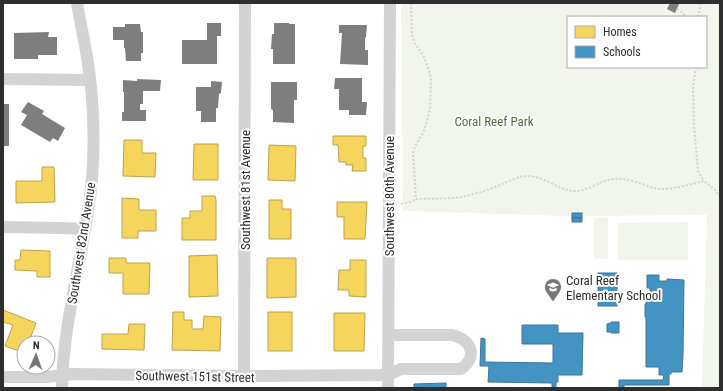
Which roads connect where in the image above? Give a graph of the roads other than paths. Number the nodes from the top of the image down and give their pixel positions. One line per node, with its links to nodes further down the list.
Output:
1 (77, 3): 5 (street, Southwest 82nd Avenue)
2 (245, 3): 11 (street, Southwest 81st Avenue)
3 (390, 3): 8 (street, Southwest 80th Avenue)
4 (3, 79): 5 (street)
5 (90, 80): 7 (street, Southwest 82nd Avenue)
6 (3, 227): 7 (street)
7 (85, 229): 9 (street, Southwest 82nd Avenue)
8 (389, 335): 10 (street, Southwest 80th Avenue); 10 (street, Southwest 151st Street)
9 (62, 375): 11 (street, Southwest 151st Street); 12 (street, Southwest 151st Street); 13 (street, Southwest 82nd Avenue)
10 (388, 375): 11 (street, Southwest 151st Street); 14 (street, Southwest 80th Avenue)
11 (244, 376)
12 (3, 377)
13 (62, 388)
14 (388, 388)

